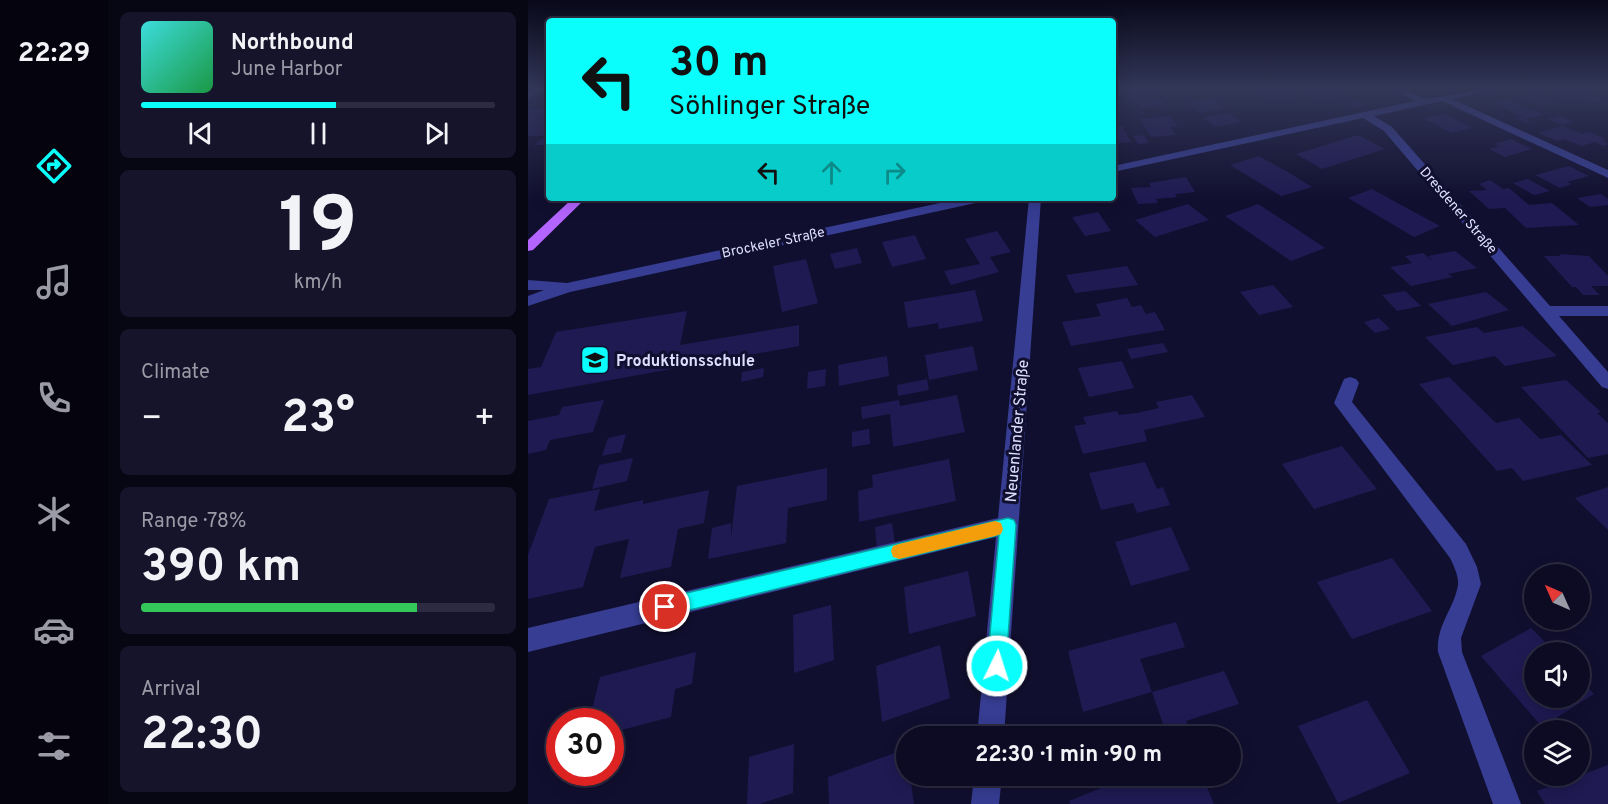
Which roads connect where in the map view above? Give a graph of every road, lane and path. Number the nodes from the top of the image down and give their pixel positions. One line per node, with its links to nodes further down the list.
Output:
1 (1316, 126): 4 (street)
2 (1382, 126): 15 (street, Dresdener Straße)
3 (1502, 126): 5 (street)
4 (1116, 168)
5 (1608, 174)
6 (577, 201): 11 (main road)
7 (908, 201): 10 (street)
8 (966, 201): 10 (street, Brockeler Straße)
9 (1035, 201): 19 (street, Neuenlander Straße)
10 (910, 213): 13 (street, Brockeler Straße)
11 (528, 248)
12 (528, 285): 13 (street, Brockeler Straße)
13 (566, 288): 14 (street, Brockeler Straße)
14 (528, 302)
15 (1547, 311): 16 (street); 17 (street, Dresdener Straße)
16 (1608, 311)
17 (1608, 382)
18 (1350, 383): 24 (street)
19 (1008, 525): 20 (street); 21 (street, Neuenlander Straße)
20 (528, 640)
21 (992, 726)
22 (987, 786): 23 (street)
23 (986, 804)
24 (1507, 804)

